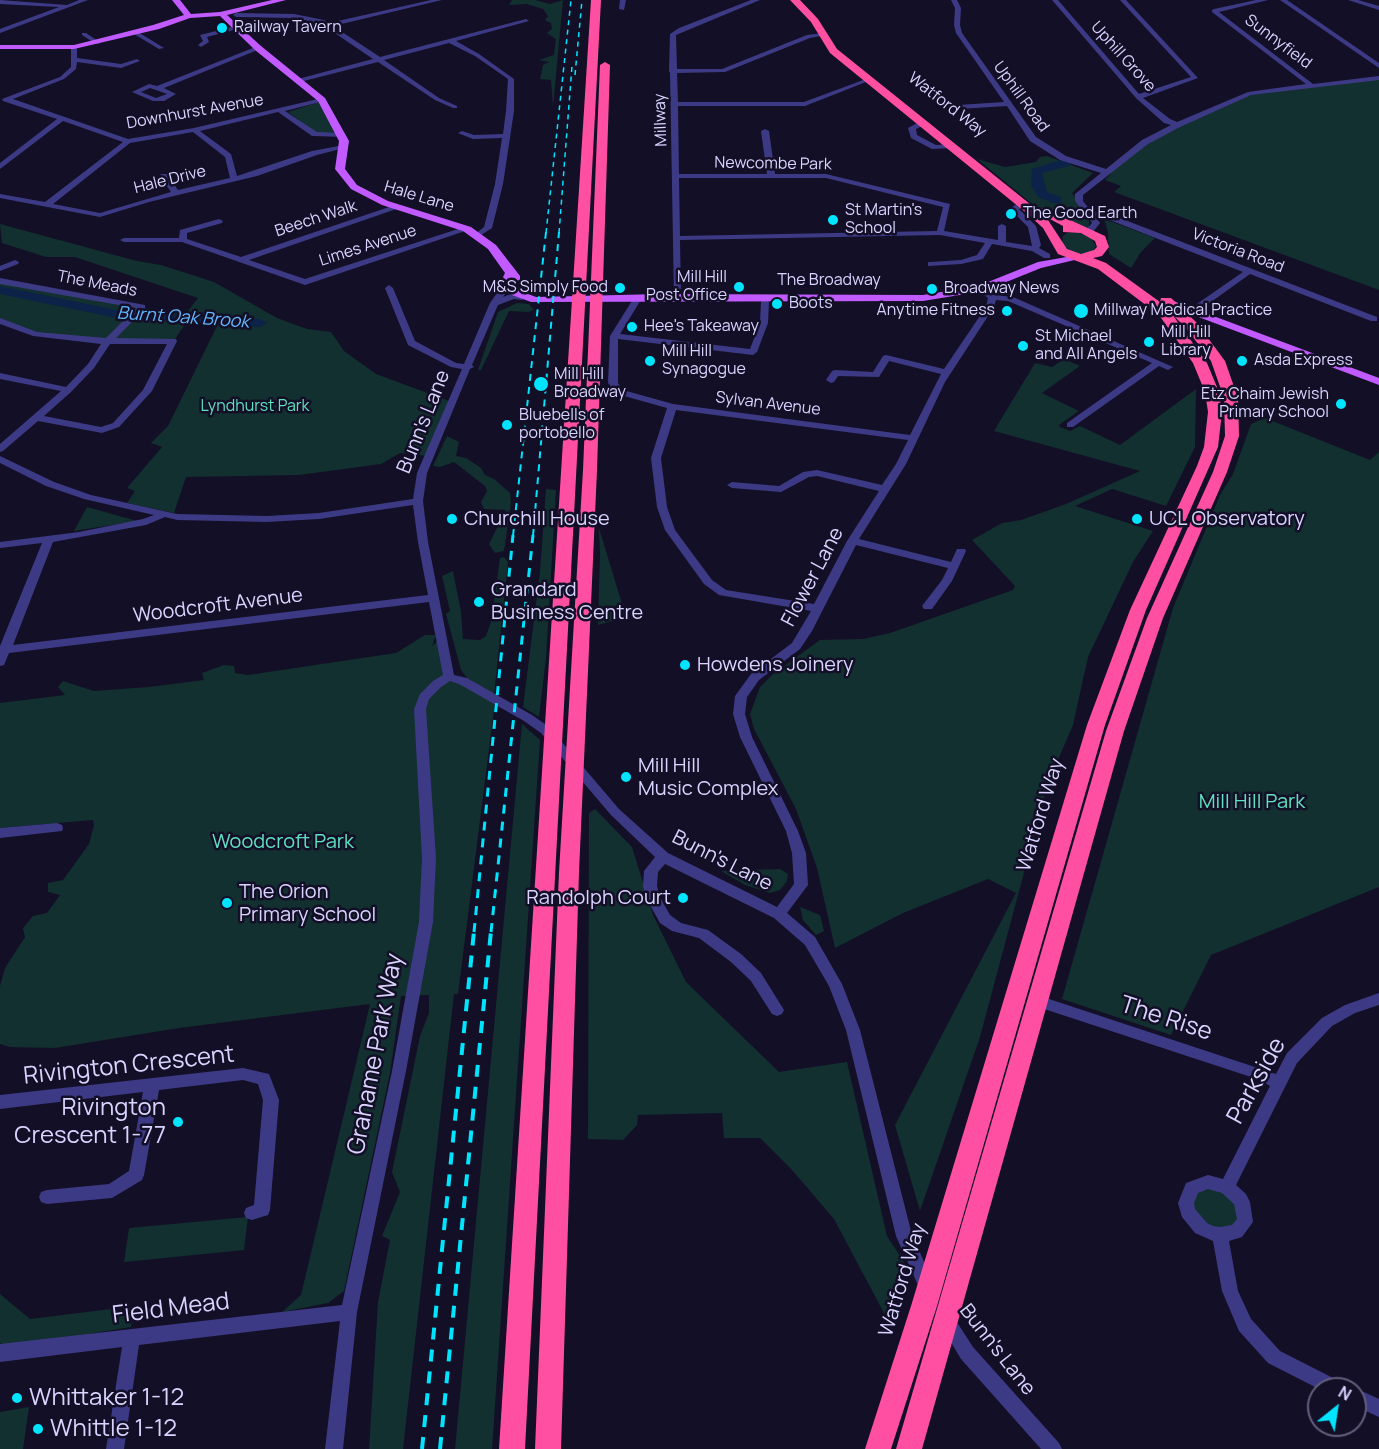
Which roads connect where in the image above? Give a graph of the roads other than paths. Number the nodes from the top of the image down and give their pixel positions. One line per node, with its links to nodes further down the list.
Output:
1 (85, 0): 18 (street)
2 (176, 0): 22 (main road)
3 (282, 0): 21 (main road)
4 (439, 0): 25 (street)
5 (596, 0): 106 (highway)
6 (608, 0): 29 (highway)
7 (623, 0): 20 (street)
8 (757, 0): 45 (street, Millway)
9 (795, 0): 31 (highway, Watford Way)
10 (805, 0): 85 (highway, Watford Way)
11 (954, 0): 56 (street, Uphill Road)
12 (1055, 0): 52 (street, Uphill Grove)
13 (1122, 0): 52 (street)
14 (1265, 0): 50 (street, Sunnyfield)
15 (1283, 0): 44 (street, Sunnyfield)
16 (1351, 0): 19 (street)
17 (0, 2): 18 (street)
18 (72, 7): 27 (street)
19 (1379, 8)
20 (622, 9)
21 (222, 14): 22 (main road); 26 (main road, Hale Lane)
22 (189, 15): 28 (main road)
23 (236, 15): 25 (street)
24 (526, 21): 32 (street)
25 (328, 25): 41 (street)
26 (236, 28): 34 (street); 38 (main road, Hale Lane)
27 (0, 31)
28 (136, 33): 33 (main road); 37 (street)
29 (606, 33)
30 (84, 34): 33 (street)
31 (823, 35): 45 (street); 49 (highway, Watford Way)
32 (448, 40): 41 (street); 66 (street)
33 (98, 43): 35 (main road)
34 (201, 45)
35 (74, 47): 36 (main road); 40 (street)
36 (0, 48)
37 (161, 48)
38 (258, 48): 48 (main road, Hale Lane); 51 (street)
39 (606, 56): 106 (highway)
40 (75, 60): 43 (street); 54 (street)
41 (380, 60): 48 (street); 57 (street)
42 (137, 61): 43 (street)
43 (121, 66): 46 (street)
44 (1379, 66)
45 (672, 71): 55 (street, Millway)
46 (110, 75)
47 (1379, 78): 50 (street)
48 (300, 80): 53 (main road, Hale Lane)
49 (868, 80): 55 (street); 77 (highway, Watford Way)
50 (1310, 84): 61 (street)
51 (158, 88)
52 (1138, 97): 61 (street, Uphill Grove)
53 (322, 100): 59 (street, Downhurst Avenue); 65 (main road, Hale Lane)
54 (3, 101): 60 (street, Downhurst Avenue)
55 (675, 104): 73 (street, Millway)
56 (1008, 104): 58 (street); 70 (street, Uphill Road)
57 (453, 107)
58 (958, 107)
59 (281, 111): 62 (street, Downhurst Avenue); 65 (street)
60 (63, 118): 67 (street, Downhurst Avenue); 69 (street)
61 (1177, 125): 70 (street)
62 (194, 130): 67 (street, Downhurst Avenue); 74 (street)
63 (765, 131): 71 (street)
64 (462, 133): 66 (street)
65 (342, 135): 68 (main road, Hale Lane)
66 (507, 136): 89 (street)
67 (128, 141): 78 (street)
68 (344, 147): 74 (street, Hale Drive); 79 (main road, Hale Lane)
69 (0, 167)
70 (1106, 172): 80 (street)
71 (771, 175): 73 (street, Newcombe Park); 88 (street, Newcombe Park)
72 (164, 176): 75 (street)
73 (675, 176): 90 (street, Millway)
74 (234, 179): 75 (street, Hale Drive)
75 (176, 193): 81 (street, Hale Drive)
76 (0, 196): 78 (street, Hale Drive)
77 (1022, 204): 91 (highway, Watford Way); 96 (street)
78 (46, 205): 81 (street, Hale Drive)
79 (398, 207): 86 (main road, Hale Lane); 100 (street, Beech Walk)
80 (1090, 213): 87 (street); 105 (street, Victoria Road)
81 (100, 215): 83 (street)
82 (219, 221): 93 (street)
83 (96, 223)
84 (1002, 226): 95 (street)
85 (1076, 228): 87 (highway); 91 (highway)
86 (467, 229): 89 (main road, Hale Lane); 100 (street, Limes Avenue)
87 (1089, 231): 97 (highway)
88 (940, 233): 90 (street); 94 (street)
89 (478, 235): 107 (main road, Hale Lane)
90 (678, 238): 112 (street, Millway)
91 (1055, 239): 98 (main road, The Broadway); 99 (highway)
92 (124, 240): 93 (street)
93 (183, 240): 100 (street)
94 (990, 241): 95 (street); 102 (street)
95 (1002, 243): 96 (street)
96 (1034, 249): 98 (street)
97 (1101, 250): 99 (highway); 117 (highway, Watford Way)
98 (1047, 256): 103 (main road, The Broadway)
99 (1078, 258): 103 (main road, The Broadway); 117 (highway, Watford Way)
100 (243, 259)
101 (15, 262): 104 (street)
102 (931, 264)
103 (1038, 266): 110 (main road, The Broadway)
104 (0, 269)
105 (1248, 272): 118 (street); 119 (street, Victoria Road)
106 (589, 273): 171 (highway); 172 (highway)
107 (510, 277): 111 (main road, Hale Lane); 116 (street, Bunn's Lane)
108 (0, 281): 122 (street, The Meads)
109 (389, 288): 123 (street)
110 (980, 289): 112 (main road, The Broadway); 113 (street)
111 (522, 297): 114 (main road, The Broadway); 116 (street)
112 (677, 297): 114 (main road, The Broadway)
113 (992, 297): 124 (street, Flower Lane); 131 (street)
114 (627, 298): 121 (street)
115 (765, 302): 121 (street)
116 (494, 306): 123 (street, Bunn's Lane)
117 (1166, 307): 118 (highway, Watford Way); 164 (highway, Watford Way)
118 (1189, 314): 127 (main road); 155 (highway, Watford Way)
119 (1374, 320)
120 (0, 321): 122 (street)
121 (614, 336): 129 (street, Sylvan Avenue)
122 (107, 342): 128 (street); 130 (street)
123 (469, 367): 137 (street, Bunn's Lane)
124 (945, 372): 125 (street); 132 (street, Flower Lane)
125 (835, 373)
126 (0, 376): 128 (street)
127 (1379, 382)
128 (68, 390): 130 (street)
129 (672, 407): 132 (street, Sylvan Avenue); 146 (street)
130 (38, 418): 133 (street)
131 (1070, 425)
132 (914, 438): 136 (street, Flower Lane)
133 (0, 449)
134 (0, 459): 138 (street)
135 (732, 485): 136 (street)
136 (885, 489): 140 (street, Flower Lane)
137 (418, 501): 138 (street); 144 (street, Bunn's Lane)
138 (162, 515): 139 (street)
139 (49, 539): 141 (street); 147 (street)
140 (852, 541): 143 (street); 146 (street, Flower Lane)
141 (0, 545)
142 (961, 551): 143 (street)
143 (954, 566): 145 (street)
144 (434, 598): 147 (street, Woodcroft Avenue); 149 (street, Bunn's Lane)
145 (928, 606)
146 (818, 609): 153 (street, Flower Lane)
147 (3, 650): 148 (street)
148 (0, 662)
149 (449, 677): 152 (street, Bunn's Lane); 165 (street, Grahame Park Way)
150 (57, 828): 151 (street)
151 (0, 833)
152 (663, 857): 153 (street, Bunn's Lane); 156 (street)
153 (779, 914): 175 (street, Bunn's Lane)
154 (1379, 999): 157 (street, Parkside)
155 (1037, 1001): 157 (street, The Rise); 164 (highway, Watford Way)
156 (777, 1010)
157 (1279, 1083): 160 (street, Parkside)
158 (152, 1086): 159 (street, Rivington Crescent); 161 (street); 162 (street, Rivington Crescent)
159 (0, 1102)
160 (1227, 1187): 163 (street); 163 (street)
161 (47, 1197)
162 (252, 1213)
163 (1220, 1235): 168 (street)
164 (952, 1255): 173 (highway, Watford Way); 174 (highway, Watford Way)
165 (349, 1312): 166 (street, Field Mead); 170 (street, Grahame Park Way)
166 (132, 1338): 167 (street, Field Mead); 169 (street)
167 (0, 1353)
168 (1313, 1377)
169 (115, 1449)
170 (334, 1449)
171 (512, 1449)
172 (548, 1449)
173 (878, 1449)
174 (909, 1449)
175 (1053, 1449)

